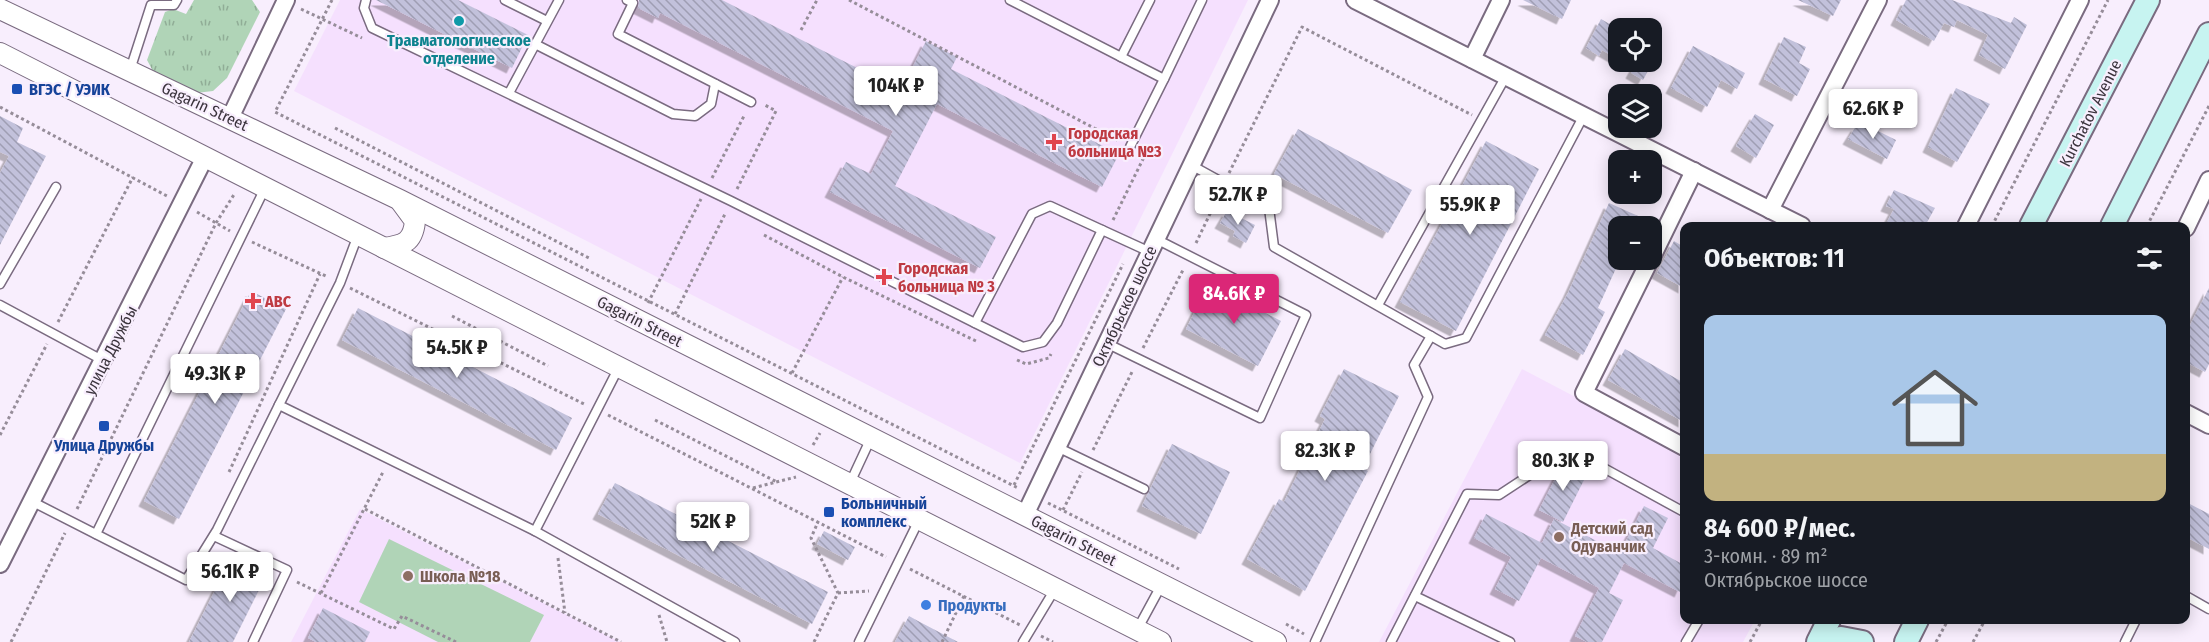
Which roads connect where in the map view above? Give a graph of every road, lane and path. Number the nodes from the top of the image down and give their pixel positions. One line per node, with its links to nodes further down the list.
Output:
1 (177, 0): 30 (lane)
2 (332, 0): 21 (path)
3 (366, 0): 34 (lane)
4 (505, 0): 22 (lane)
5 (559, 0): 22 (lane)
6 (627, 0): 33 (lane)
7 (817, 0): 23 (path)
8 (849, 0): 42 (path)
9 (1010, 0): 28 (lane)
10 (1150, 0): 28 (lane)
11 (1202, 0): 32 (lane)
12 (1270, 0): 44 (street, Октябрьское шоссе)
13 (1355, 0): 29 (street)
14 (1502, 0): 29 (street)
15 (1878, 0): 56 (street)
16 (2080, 0): 59 (street)
17 (2108, 0): 60 (path)
18 (2148, 0): 61 (main road, Kurchatov Avenue)
19 (282, 1): 21 (path); 39 (street)
20 (0, 9): 30 (street, Gagarin Street)
21 (322, 20): 25 (path); 94 (path)
22 (547, 21): 26 (lane)
23 (801, 30)
24 (2209, 34): 62 (main road)
25 (371, 42)
26 (535, 44): 33 (lane); 34 (lane)
27 (0, 53): 43 (street)
28 (1121, 57): 32 (lane)
29 (1472, 59): 31 (street)
30 (130, 70): 39 (street, Gagarin Street)
31 (1506, 76): 38 (street); 40 (lane)
32 (1164, 79): 42 (lane)
33 (715, 84): 35 (lane)
34 (509, 93): 83 (lane)
35 (751, 102)
36 (2209, 106): 63 (path)
37 (0, 107): 46 (path)
38 (1584, 116): 45 (street); 85 (lane)
39 (230, 118): 52 (street, Gagarin Street)
40 (1481, 120): 48 (path); 81 (lane)
41 (335, 128): 74 (path)
42 (1130, 147): 67 (path)
43 (205, 157): 50 (street); 53 (street, улица Дружбы)
44 (1191, 165): 48 (lane); 71 (street, Октябрьское шоссе)
45 (1694, 171): 56 (street); 69 (street)
46 (133, 177): 53 (path); 84 (path)
47 (2209, 180): 64 (street)
48 (1225, 183): 73 (path); 81 (lane)
49 (56, 187): 79 (lane)
50 (265, 188): 68 (street); 70 (lane)
51 (690, 196): 54 (path)
52 (400, 200): 72 (street); 101 (street, Gagarin Street)
53 (183, 204): 65 (path); 91 (street, улица Дружбы)
54 (709, 205)
55 (717, 209): 57 (path)
56 (1770, 210): 58 (street)
57 (735, 219)
58 (1794, 222)
59 (1968, 222)
60 (1994, 222)
61 (2033, 222)
62 (2114, 222)
63 (2149, 222)
64 (2189, 222)
65 (216, 223): 70 (path); 117 (path)
66 (755, 230): 77 (path)
67 (1105, 231): 71 (lane); 83 (lane); 83 (lane)
68 (358, 235): 72 (street); 78 (lane)
69 (1662, 236)
70 (241, 237): 76 (path); 120 (lane)
71 (1153, 246): 73 (lane); 86 (street, Октябрьское шоссе)
72 (384, 248): 93 (street)
73 (1190, 256): 90 (path); 90 (lane)
74 (591, 259)
75 (1645, 270): 102 (street)
76 (320, 274): 78 (path); 106 (path)
77 (843, 277): 87 (path); 94 (path)
78 (340, 283): 95 (lane); 96 (path)
79 (0, 284)
80 (0, 305): 84 (lane)
81 (1378, 305): 85 (lane)
82 (452, 316): 92 (path)
83 (975, 324)
84 (52, 333): 91 (lane); 100 (path)
85 (1431, 336): 162 (lane)
86 (1106, 343): 90 (lane); 103 (street, Октябрьское шоссе)
87 (983, 344)
88 (1054, 348): 89 (path)
89 (1015, 359)
90 (1138, 359): 105 (path)
91 (104, 361): 111 (street, улица Дружбы)
92 (548, 366)
93 (619, 367): 96 (lane); 108 (street)
94 (792, 373): 110 (path)
95 (279, 405): 104 (lane); 121 (lane)
96 (597, 410): 118 (path); 119 (lane)
97 (2190, 415): 99 (street)
98 (655, 420): 107 (path)
99 (2209, 425)
100 (0, 435)
101 (872, 437): 108 (lane); 115 (street, Gagarin Street)
102 (1680, 445)
103 (1057, 447): 105 (lane); 110 (street, Октябрьское шоссе)
104 (388, 459): 112 (path); 119 (lane)
105 (1088, 462): 109 (lane); 113 (path)
106 (225, 480)
107 (777, 482)
108 (850, 484): 116 (street)
109 (1144, 489)
110 (1034, 496): 115 (street, Октябрьское шоссе)
111 (33, 502): 117 (lane); 122 (street, улица Дружбы)
112 (365, 509): 132 (path); 139 (path)
113 (1063, 510)
114 (1680, 510): 135 (lane)
115 (1025, 515): 128 (street, Gagarin Street)
116 (919, 520): 124 (lane); 129 (street)
117 (71, 521): 120 (lane); 149 (path)
118 (818, 522): 124 (path); 133 (path)
119 (535, 531): 123 (lane)
120 (96, 534): 121 (lane)
121 (213, 536): 150 (lane)
122 (6, 539): 125 (street, улица Дружбы)
123 (556, 543): 136 (lane); 139 (path)
124 (898, 563): 130 (lane); 134 (path)
125 (0, 564)
126 (300, 576): 127 (path)
127 (297, 582): 131 (path); 132 (path)
128 (1162, 584): 148 (lane); 161 (street, Gagarin Street)
129 (1056, 589): 147 (lane); 148 (street)
130 (885, 591): 133 (path); 156 (lane)
131 (292, 592)
132 (321, 593): 151 (path)
133 (838, 593): 155 (path)
134 (964, 596): 147 (path); 157 (path)
135 (1415, 596): 163 (lane); 164 (lane)
136 (654, 597): 153 (path); 154 (lane)
137 (2190, 598): 138 (lane)
138 (2209, 609)
139 (566, 613): 152 (path)
140 (1697, 624): 165 (lane)
141 (1760, 624): 166 (path)
142 (1827, 624): 167 (main road)
143 (1915, 624): 170 (main road)
144 (1946, 624): 171 (path)
145 (1983, 624): 172 (path)
146 (2134, 624): 173 (lane)
147 (1030, 630): 158 (lane); 159 (path)
148 (1137, 630): 160 (street)
149 (11, 642)
150 (253, 642)
151 (456, 642)
152 (621, 642)
153 (667, 642)
154 (735, 642)
155 (814, 642)
156 (859, 642)
157 (942, 642)
158 (1023, 642)
159 (1053, 642)
160 (1161, 642)
161 (1276, 642)
162 (1315, 642)
163 (1391, 642)
164 (1510, 642)
165 (1686, 642)
166 (1750, 642)
167 (1818, 642)
168 (1834, 642): 169 (main road)
169 (1862, 642)
170 (1906, 642)
171 (1936, 642)
172 (1973, 642)
173 (2125, 642)

